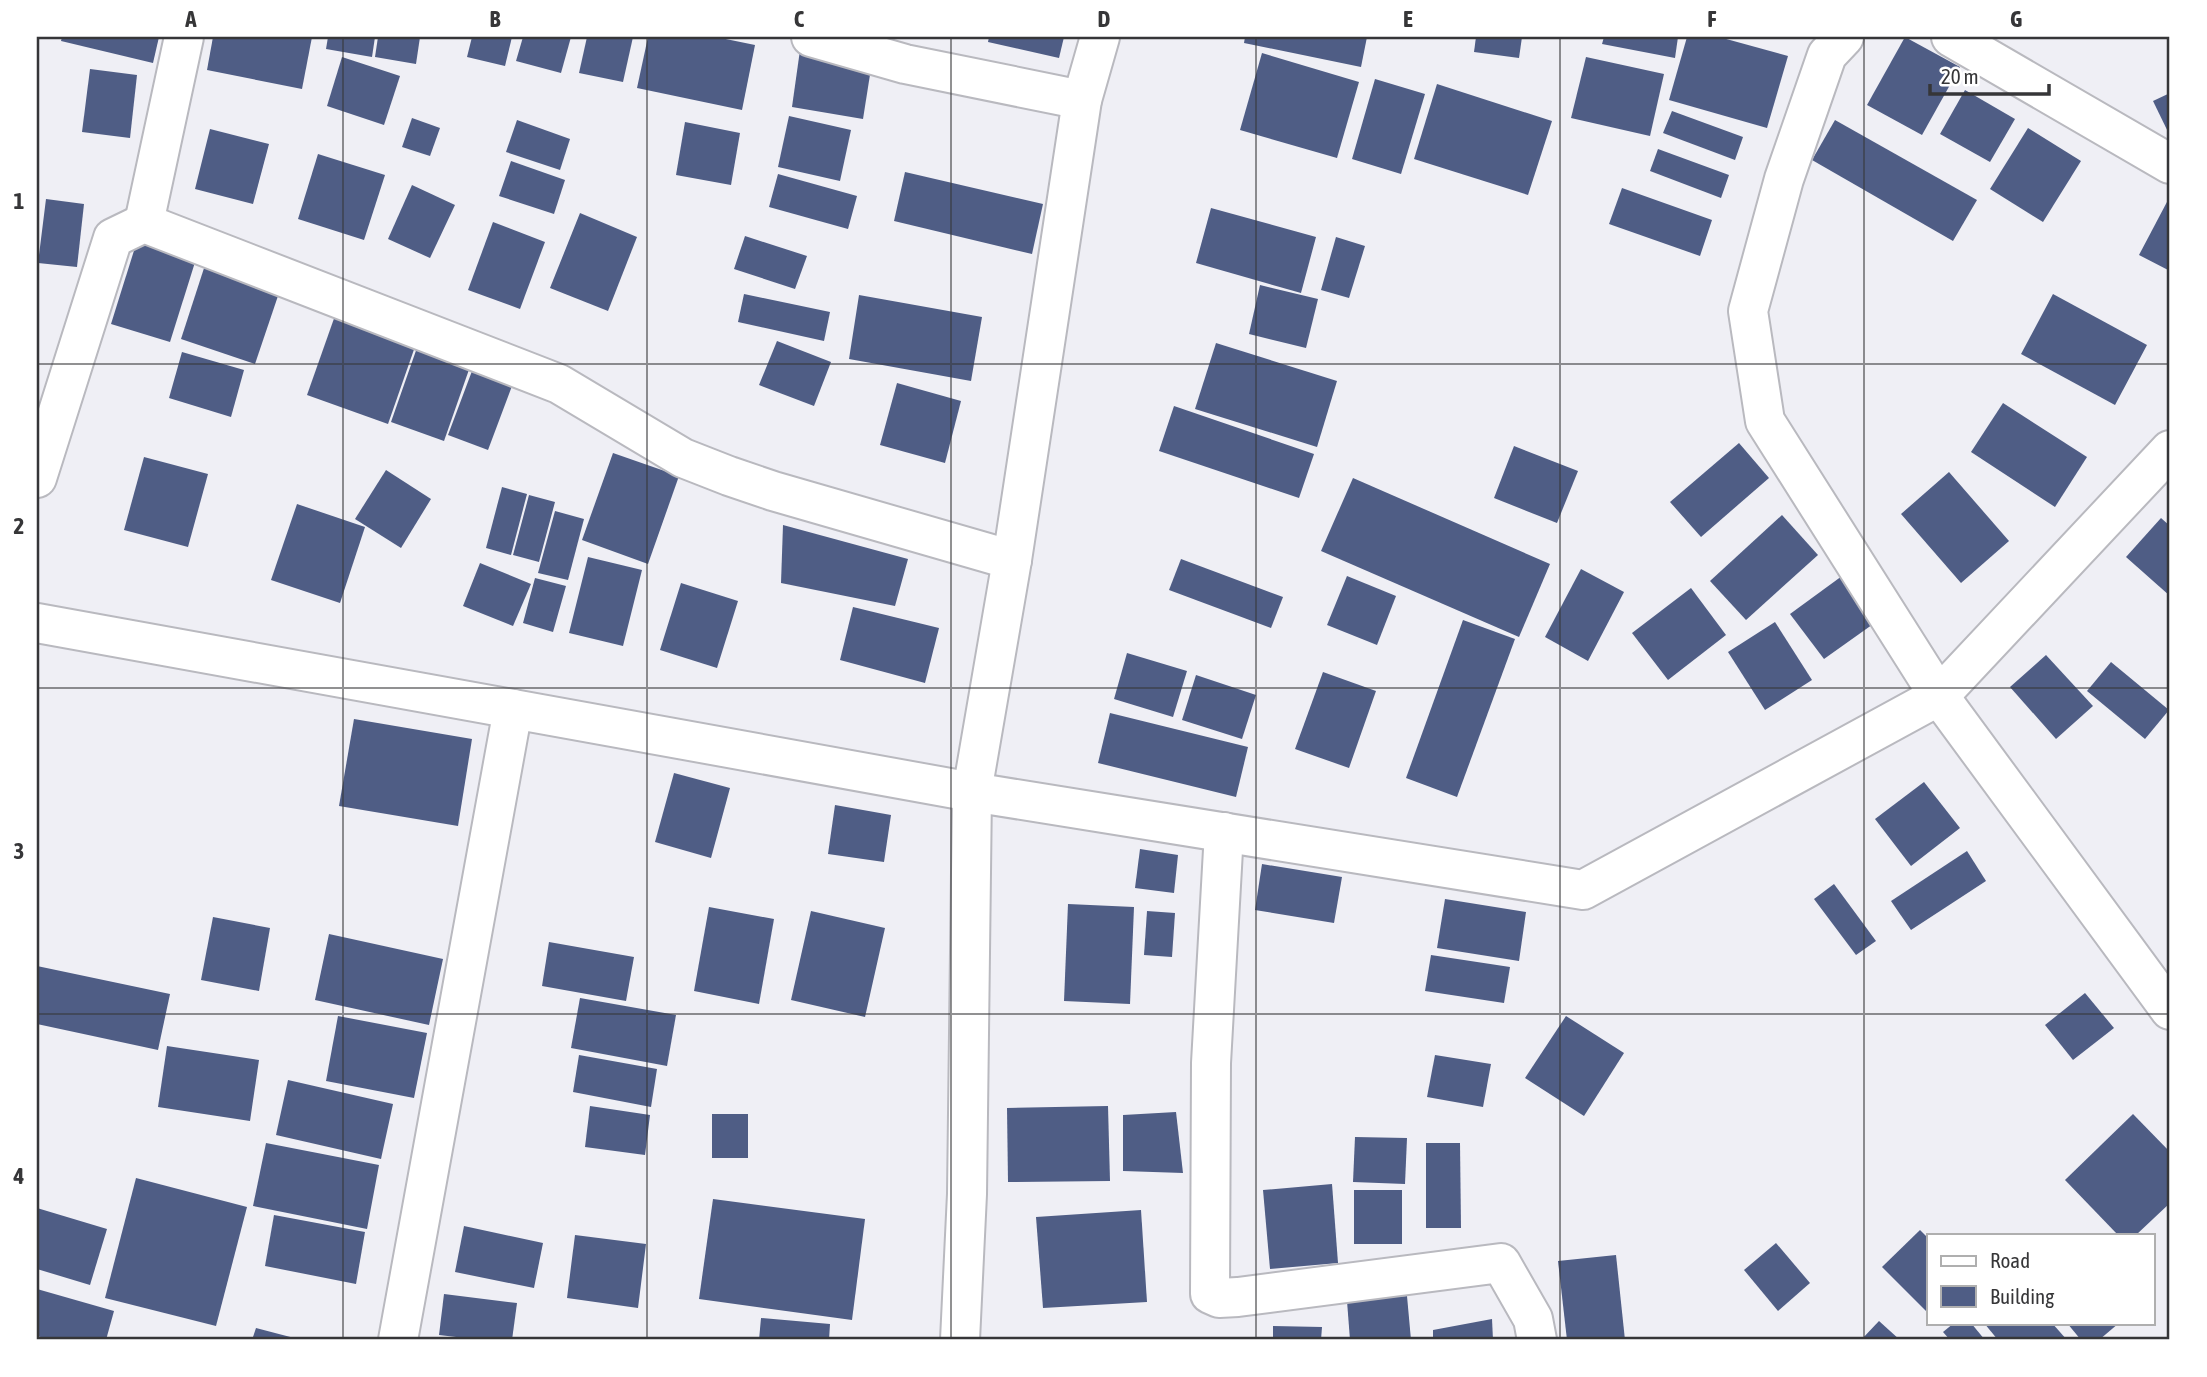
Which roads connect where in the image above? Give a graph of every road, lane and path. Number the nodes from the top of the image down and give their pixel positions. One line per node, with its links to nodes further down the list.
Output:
1 (184, 37): 8 (street)
2 (811, 37): 6 (street)
3 (1100, 37): 6 (street)
4 (1844, 37): 13 (street)
5 (1951, 37): 7 (street)
6 (1082, 100): 11 (street)
7 (2170, 164)
8 (144, 223): 10 (street); 11 (street)
9 (2170, 450): 13 (street)
10 (37, 478)
11 (1012, 560): 15 (street)
12 (37, 623): 14 (street)
13 (1939, 696): 16 (street); 17 (street)
14 (513, 709): 15 (street); 18 (street)
15 (972, 792): 16 (street); 19 (street)
16 (1224, 832): 20 (street)
17 (2170, 1010)
18 (398, 1340)
19 (960, 1340)
20 (1537, 1340)

